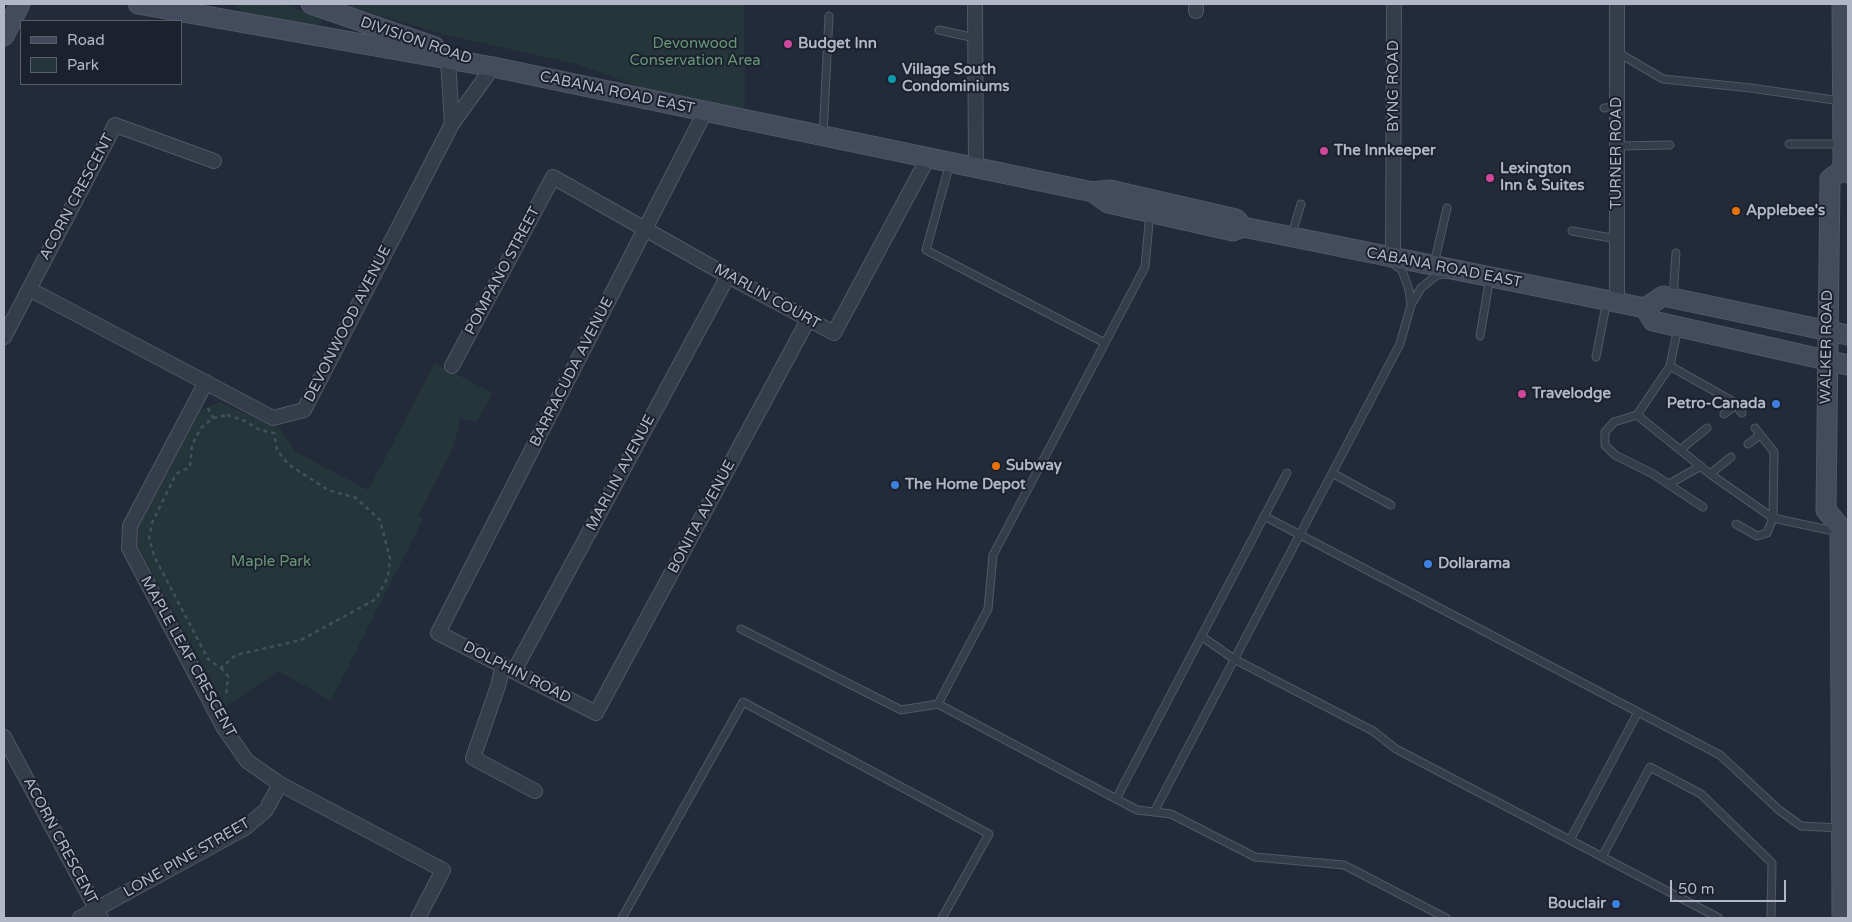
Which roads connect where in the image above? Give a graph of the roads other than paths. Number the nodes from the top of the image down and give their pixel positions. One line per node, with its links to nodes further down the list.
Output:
1 (20, 4): 10 (main road)
2 (138, 4): 14 (main road, CABANA ROAD EAST)
3 (311, 4): 15 (main road, DIVISION ROAD)
4 (975, 4): 11 (street)
5 (1394, 4): 38 (street, BYNG ROAD)
6 (1617, 4): 13 (street, TURNER ROAD)
7 (1842, 4): 12 (main road, WALKER ROAD)
8 (829, 16): 19 (lane)
9 (939, 30): 11 (lane)
10 (4, 36)
11 (975, 38): 27 (street)
12 (1845, 51): 16 (main road, WALKER ROAD)
13 (1617, 52): 16 (lane); 23 (street, TURNER ROAD)
14 (448, 59): 15 (main road, CABANA ROAD EAST); 18 (street)
15 (492, 67): 17 (main road, CABANA ROAD EAST); 18 (street, DEVONWOOD AVENUE)
16 (1843, 101): 20 (main road, WALKER ROAD)
17 (706, 112): 19 (main road, CABANA ROAD EAST); 33 (street, BARRACUDA AVENUE)
18 (452, 124): 60 (street, DEVONWOOD AVENUE)
19 (823, 136): 24 (main road, CABANA ROAD EAST)
20 (1846, 143): 21 (lane); 28 (main road, WALKER ROAD)
21 (1789, 144)
22 (1670, 145): 23 (lane)
23 (1617, 146): 36 (street, TURNER ROAD)
24 (928, 158): 26 (main road, CABANA ROAD EAST); 48 (street, MARLIN COURT)
25 (214, 161): 43 (street, ACORN CRESCENT)
26 (950, 162): 27 (main road, CABANA ROAD EAST); 54 (lane)
27 (976, 168): 31 (main road, CABANA ROAD EAST)
28 (1846, 171): 50 (main road, WALKER ROAD)
29 (553, 177): 33 (street, MARLIN COURT); 58 (street, POMPANO STREET)
30 (1301, 204): 35 (lane)
31 (1151, 206): 35 (main road, CABANA ROAD EAST); 54 (lane)
32 (1447, 208): 39 (lane)
33 (645, 229): 41 (street, MARLIN COURT); 86 (street, BARRACUDA AVENUE)
34 (1572, 231): 36 (lane)
35 (1291, 237): 38 (main road, CABANA ROAD EAST)
36 (1617, 239): 45 (street, TURNER ROAD)
37 (1676, 253): 44 (lane)
38 (1387, 256): 39 (main road, CABANA ROAD EAST); 46 (lane)
39 (1433, 266): 40 (main road, CABANA ROAD EAST)
40 (1460, 271): 42 (main road, CABANA ROAD EAST); 46 (lane)
41 (728, 276): 48 (street, MARLIN COURT); 90 (street, MARLIN AVENUE)
42 (1490, 277): 45 (main road, CABANA ROAD EAST); 52 (lane)
43 (29, 289): 53 (street, ACORN CRESCENT); 60 (street, DEVONWOOD AVENUE)
44 (1673, 298): 47 (main road); 50 (main road)
45 (1612, 301): 47 (main road, CABANA ROAD EAST); 55 (lane)
46 (1411, 305): 73 (lane)
47 (1645, 308): 49 (main road, CABANA ROAD EAST)
48 (808, 320): 93 (street, BONITA AVENUE)
49 (1678, 326): 56 (main road, CABANA ROAD EAST); 59 (lane)
50 (1827, 331): 51 (main road); 56 (main road, WALKER ROAD)
51 (1848, 335)
52 (1480, 336)
53 (4, 337)
54 (1105, 343): 91 (lane)
55 (1596, 357)
56 (1827, 360): 57 (main road, CABANA ROAD EAST); 81 (main road, WALKER ROAD)
57 (1848, 365)
58 (452, 366)
59 (1670, 366): 61 (lane); 64 (lane)
60 (206, 382): 95 (street, MAPLE LEAF CRESCENT)
61 (1736, 405): 62 (lane); 63 (lane)
62 (1742, 413)
63 (1724, 414)
64 (1637, 415): 69 (lane); 75 (lane)
65 (1707, 428): 69 (lane)
66 (1755, 428): 67 (lane)
67 (1760, 435): 68 (lane); 79 (lane)
68 (1748, 444)
69 (1680, 450): 71 (lane)
70 (1732, 457): 74 (lane)
71 (1701, 466): 74 (lane); 75 (lane)
72 (1287, 473): 78 (lane)
73 (1332, 473): 76 (lane); 82 (lane)
74 (1710, 474): 79 (lane)
75 (1668, 484): 77 (lane)
76 (1391, 505)
77 (1703, 507)
78 (1264, 516): 82 (lane); 87 (lane)
79 (1773, 518): 80 (lane); 81 (lane)
80 (1736, 524)
81 (1843, 525): 83 (main road)
82 (1300, 535): 89 (lane); 92 (lane)
83 (1844, 567): 84 (main road)
84 (1844, 616): 88 (main road)
85 (741, 630): 91 (lane)
86 (438, 633): 90 (street, DOLPHIN ROAD)
87 (1201, 636): 89 (lane); 97 (lane)
88 (1845, 642): 99 (main road)
89 (1234, 658): 98 (lane); 100 (lane)
90 (509, 668): 93 (street, DOLPHIN ROAD); 96 (street, MARLIN AVENUE)
91 (938, 704): 97 (lane)
92 (1638, 712): 99 (lane); 100 (lane)
93 (596, 713)
94 (4, 737): 102 (street, ACORN CRESCENT)
95 (280, 784): 102 (street, LONE PINE STREET); 105 (street, MAPLE LEAF CRESCENT)
96 (535, 791)
97 (1116, 799): 98 (lane)
98 (1154, 812): 108 (lane)
99 (1845, 828): 110 (main road)
100 (1570, 840): 101 (lane)
101 (1602, 857): 103 (lane); 109 (lane)
102 (99, 914): 104 (street, LONE PINE STREET)
103 (1715, 917)
104 (80, 918)
105 (418, 918)
106 (622, 918): 107 (lane)
107 (942, 918)
108 (1446, 918)
109 (1771, 918)
110 (1842, 918)

